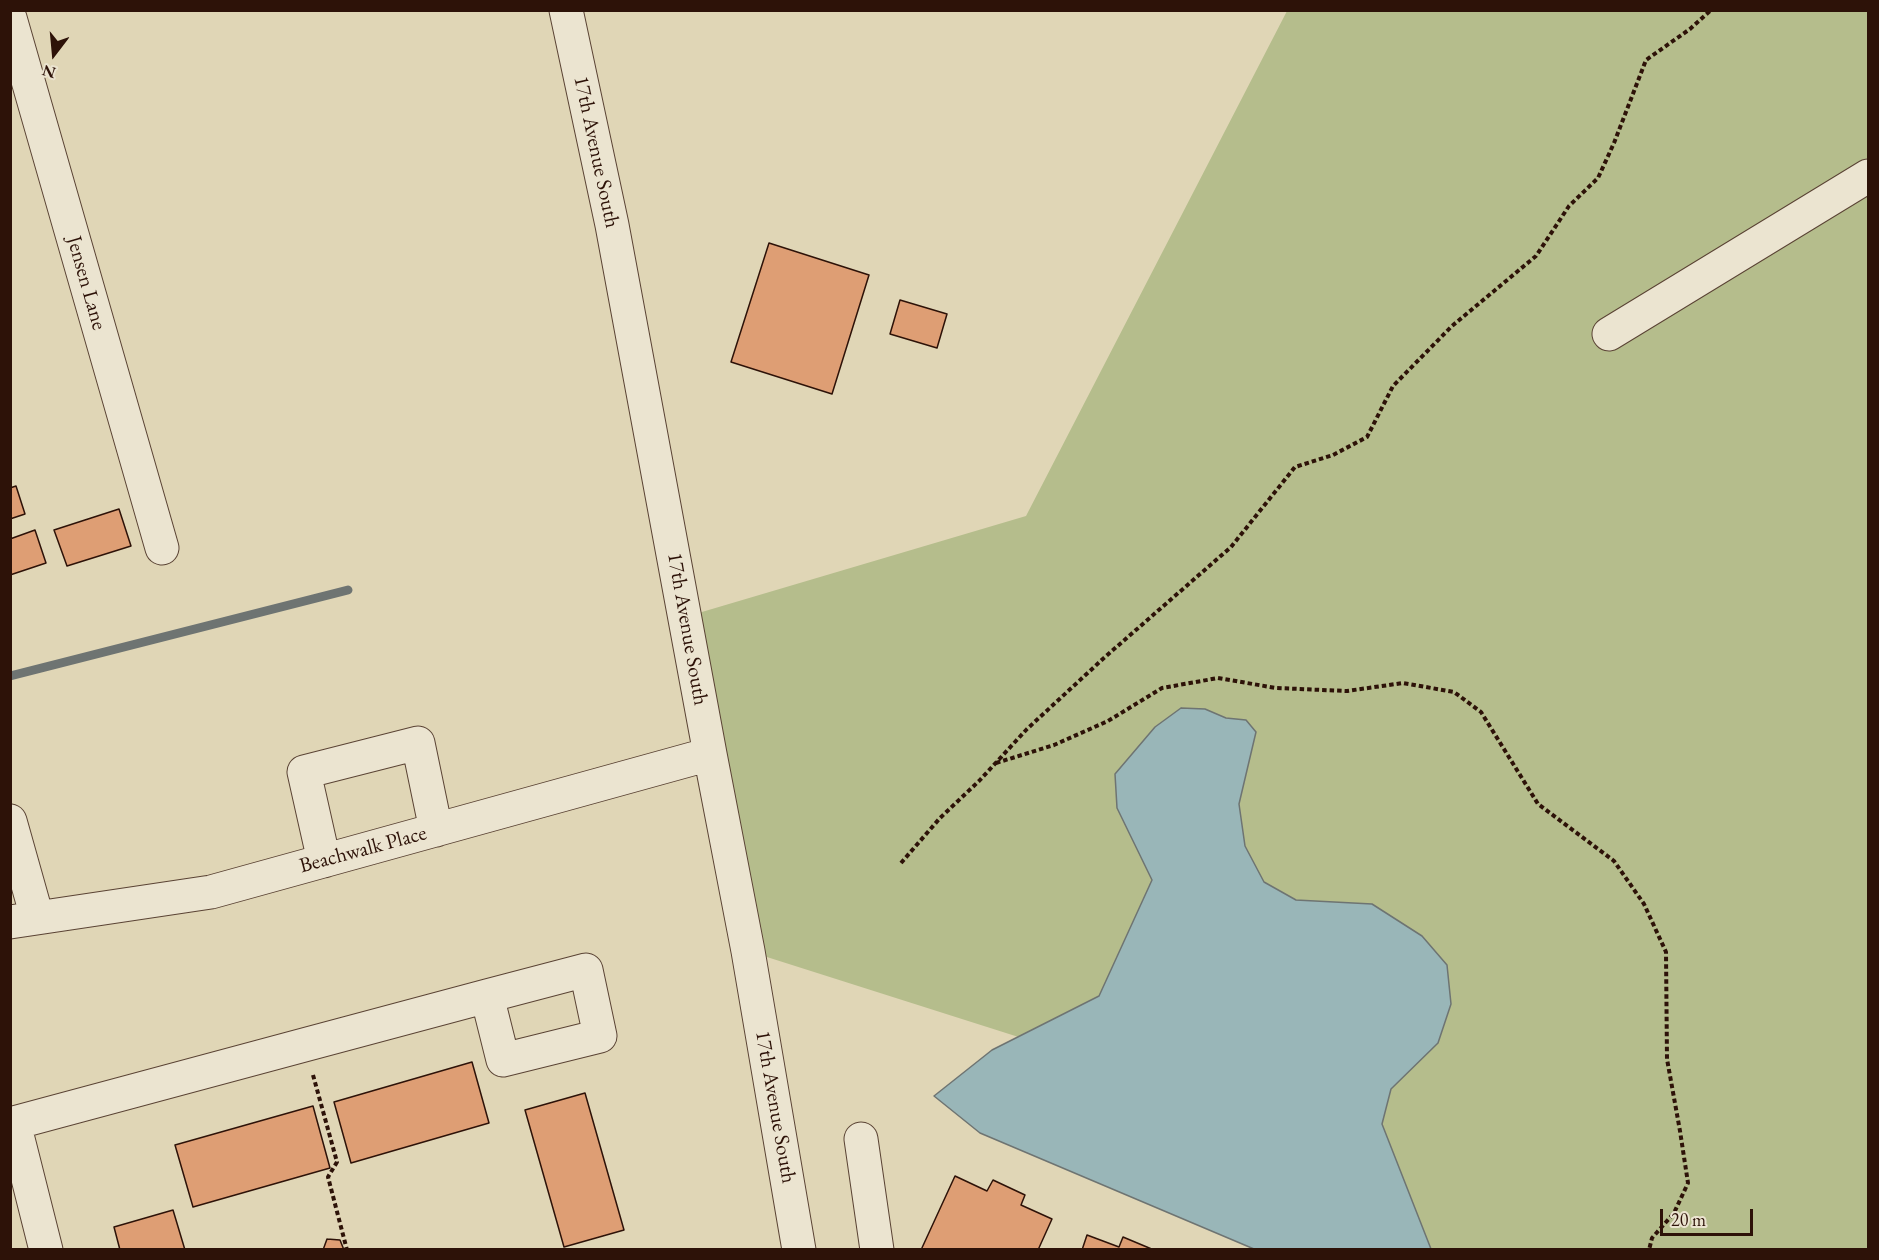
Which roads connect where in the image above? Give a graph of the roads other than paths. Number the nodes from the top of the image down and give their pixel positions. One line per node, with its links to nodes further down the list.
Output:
1 (566, 10): 6 (street, 17th Avenue South)
2 (10, 18): 5 (street, Jensen Lane)
3 (1869, 176): 4 (street)
4 (1609, 334)
5 (162, 548)
6 (710, 754): 8 (street, Beachwalk Place); 15 (street, 17th Avenue South)
7 (10, 821): 10 (street)
8 (436, 830): 9 (street, Beachwalk Place); 9 (street)
9 (324, 861): 10 (street, Beachwalk Place)
10 (24, 920)
11 (487, 996): 11 (street); 12 (street)
12 (12, 1124): 14 (street)
13 (861, 1139): 16 (street)
14 (46, 1250)
15 (799, 1250)
16 (877, 1250)

